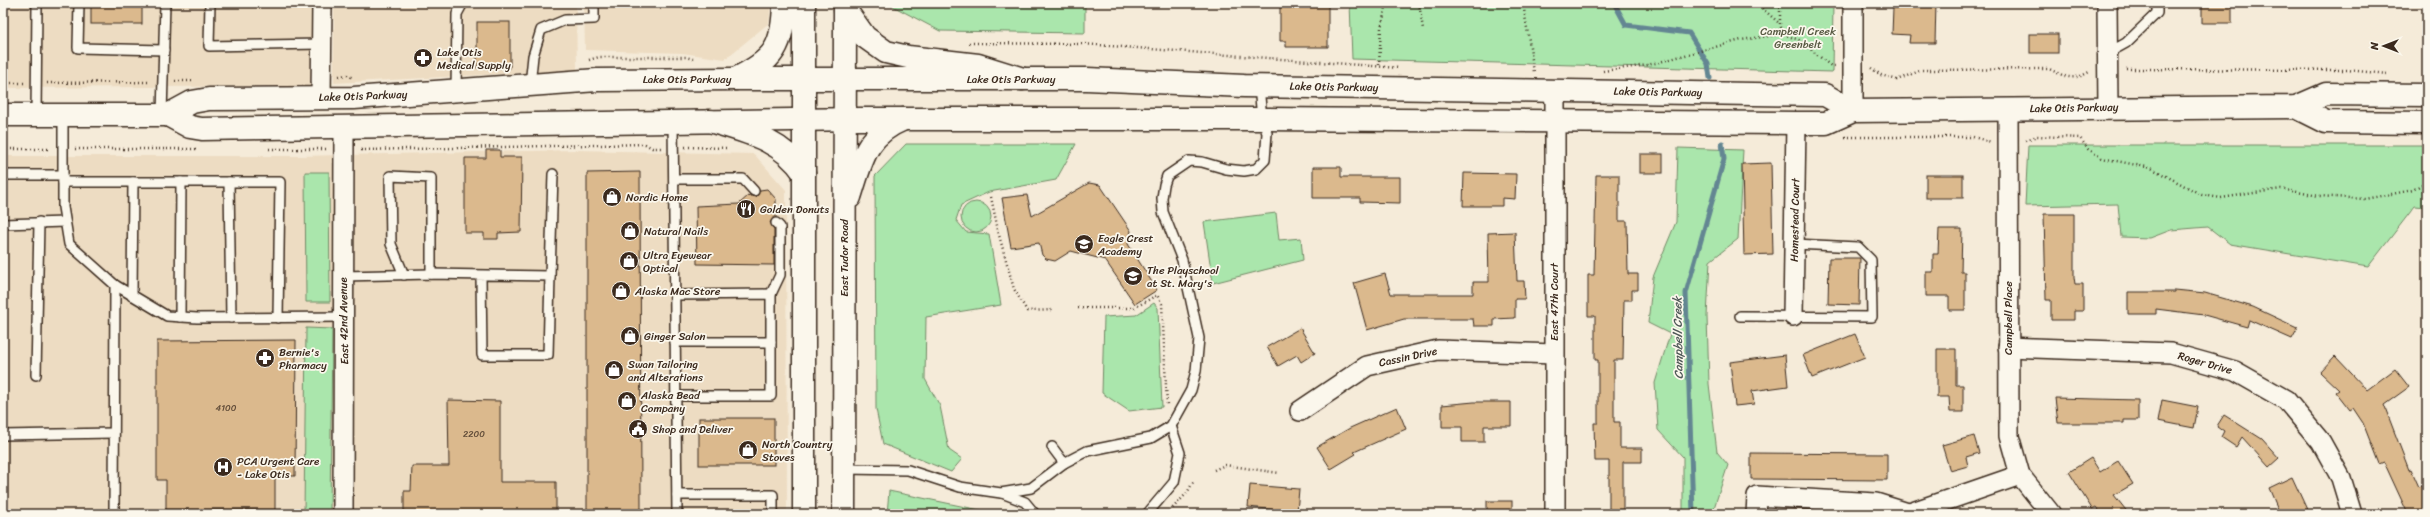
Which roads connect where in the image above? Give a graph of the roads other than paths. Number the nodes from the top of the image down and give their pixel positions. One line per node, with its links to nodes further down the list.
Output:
1 (37, 3): 33 (lane)
2 (79, 3): 15 (lane)
3 (165, 3): 15 (lane)
4 (210, 3): 14 (lane)
5 (322, 3): 14 (street)
6 (463, 3): 25 (lane)
7 (594, 3): 21 (lane)
8 (784, 3): 17 (main road)
9 (804, 3): 20 (main road)
10 (1854, 3): 30 (street)
11 (2107, 3): 16 (street)
12 (2157, 3): 16 (lane)
13 (844, 6): 18 (main road, East Tudor Road); 19 (main road)
14 (321, 44): 23 (street)
15 (164, 50): 32 (lane)
16 (2108, 53): 28 (street)
17 (736, 79): 20 (main road, Lake Otis Parkway); 21 (main road, Lake Otis Parkway)
18 (844, 79): 19 (main road, Lake Otis Parkway); 20 (main road, Lake Otis Parkway); 35 (main road, East Tudor Road)
19 (1023, 79): 22 (main road, Lake Otis Parkway)
20 (804, 80): 38 (main road)
21 (530, 85): 25 (main road, Lake Otis Parkway)
22 (1259, 86): 24 (main road, Lake Otis Parkway); 37 (lane)
23 (321, 88): 25 (main road, Lake Otis Parkway); 32 (main road, Lake Otis Parkway); 45 (main road)
24 (1555, 91): 30 (main road, Lake Otis Parkway); 41 (street, East 47th Court)
25 (448, 92): 44 (main road)
26 (2427, 94): 27 (main road, Lake Otis Parkway)
27 (2296, 107): 28 (main road, Lake Otis Parkway); 43 (main road, Lake Otis Parkway)
28 (2108, 108): 29 (main road, Lake Otis Parkway)
29 (2008, 109): 30 (main road, Lake Otis Parkway); 78 (street, Campbell Place)
30 (1853, 111): 42 (main road, Lake Otis Parkway)
31 (3, 115): 33 (main road, Lake Otis Parkway)
32 (165, 115): 34 (main road, Lake Otis Parkway); 45 (main road, Lake Otis Parkway)
33 (36, 116): 34 (main road, Lake Otis Parkway)
34 (63, 116): 49 (lane)
35 (844, 119): 36 (main road, Lake Otis Parkway); 38 (main road, Lake Otis Parkway); 55 (main road, East Tudor Road)
36 (904, 119): 37 (main road, Lake Otis Parkway); 55 (main road)
37 (1262, 119): 41 (main road, Lake Otis Parkway); 83 (lane)
38 (804, 120): 40 (main road, Lake Otis Parkway); 46 (main road)
39 (673, 121): 40 (main road, Lake Otis Parkway); 44 (main road, Lake Otis Parkway); 50 (lane)
40 (710, 121): 46 (main road)
41 (1554, 122): 42 (main road, Lake Otis Parkway); 79 (street, East 47th Court)
42 (1796, 123): 60 (street, Homestead Court)
43 (2427, 123)
44 (344, 128): 45 (main road, Lake Otis Parkway); 63 (street, East 42nd Avenue)
45 (200, 139)
46 (804, 173): 96 (main road)
47 (553, 174): 65 (lane)
48 (3, 175): 49 (lane)
49 (63, 178): 51 (lane); 57 (lane)
50 (674, 179): 54 (lane); 68 (lane)
51 (133, 182): 52 (lane); 69 (lane)
52 (181, 182): 53 (lane); 72 (lane)
53 (229, 182): 74 (lane); 75 (lane)
54 (754, 191)
55 (843, 219): 88 (main road, East Tudor Road)
56 (39, 222): 57 (lane); 59 (lane); 80 (lane)
57 (65, 222): 66 (lane)
58 (776, 223): 67 (lane)
59 (3, 224)
60 (1794, 244): 71 (street, Homestead Court); 71 (lane)
61 (431, 274): 62 (lane); 62 (lane); 64 (lane)
62 (404, 275): 63 (lane)
63 (343, 276): 73 (street, East 42nd Avenue)
64 (481, 276): 65 (lane); 65 (lane)
65 (550, 276)
66 (115, 285): 69 (lane); 84 (lane)
67 (771, 294): 68 (lane); 77 (lane)
68 (675, 295): 76 (lane)
69 (132, 296): 72 (lane)
70 (1740, 316): 71 (lane)
71 (1793, 316)
72 (180, 317): 74 (lane)
73 (344, 317): 75 (lane); 93 (street, East 42nd Avenue)
74 (231, 318): 75 (lane)
75 (278, 318)
76 (675, 342): 77 (lane); 81 (lane)
77 (771, 342): 81 (lane)
78 (2008, 347): 89 (street, Campbell Place); 104 (street, Roger Drive)
79 (1554, 354): 82 (street, Cassin Drive); 100 (street, East 47th Court)
80 (36, 375)
81 (676, 396): 91 (lane)
82 (1300, 411)
83 (1170, 427): 87 (lane); 99 (lane)
84 (113, 433): 85 (lane); 92 (lane)
85 (3, 435)
86 (1052, 447): 87 (lane)
87 (1064, 463): 90 (lane)
88 (844, 469): 90 (lane); 97 (main road, East Tudor Road)
89 (2020, 475): 102 (street); 103 (street, Campbell Place)
90 (1001, 493): 98 (lane)
91 (677, 495): 94 (lane); 95 (lane)
92 (114, 514)
93 (343, 514)
94 (677, 514)
95 (773, 514)
96 (804, 514)
97 (844, 514)
98 (1035, 514)
99 (1147, 514)
100 (1555, 514)
101 (1756, 514): 102 (street)
102 (1907, 514)
103 (2051, 514)
104 (2352, 514)

